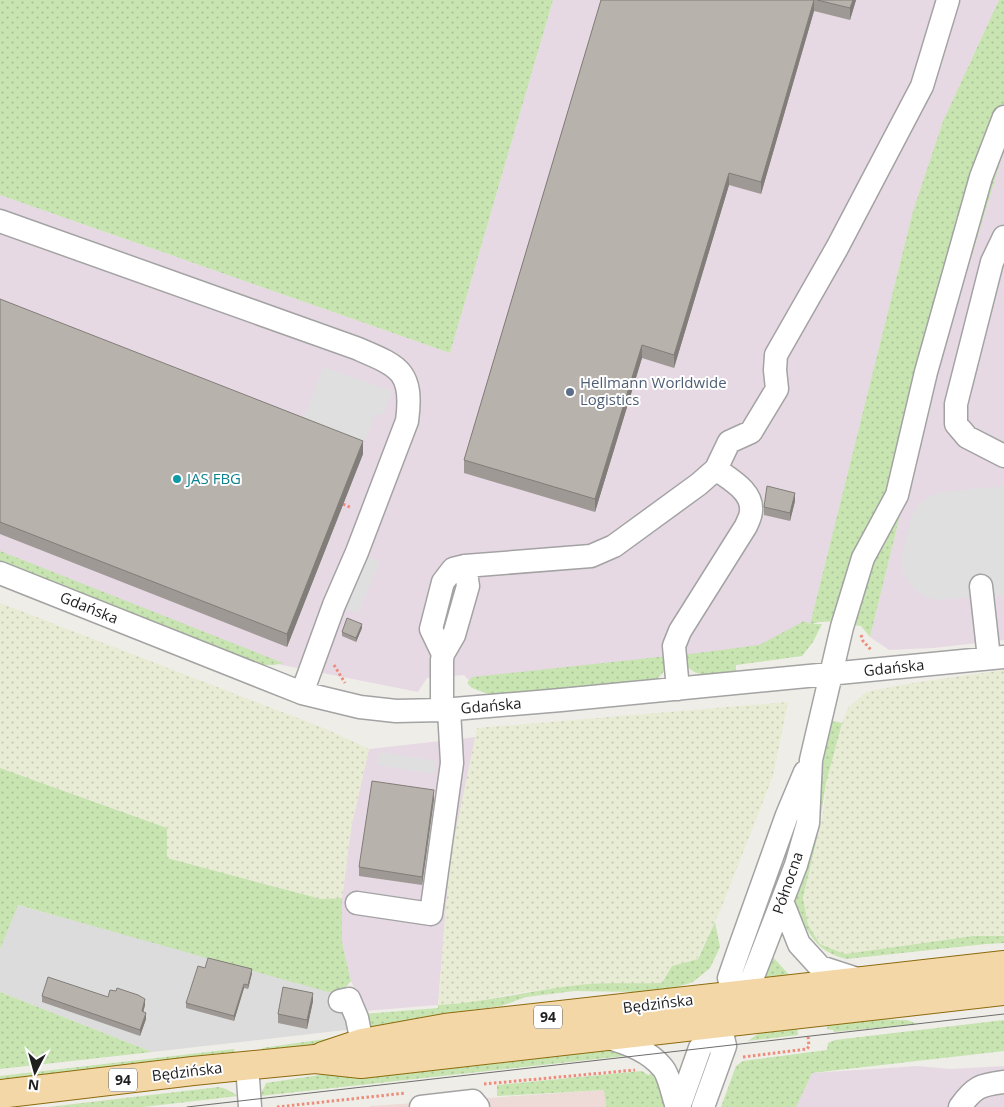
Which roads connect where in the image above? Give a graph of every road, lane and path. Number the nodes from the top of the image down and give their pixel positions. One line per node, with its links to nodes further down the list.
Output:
1 (948, 0): 6 (street)
2 (1004, 117): 10 (street, Północna)
3 (0, 221): 12 (street)
4 (1004, 237): 5 (street)
5 (1004, 456)
6 (716, 469): 11 (street); 13 (street)
7 (0, 573): 12 (street, Gdańska)
8 (981, 586): 9 (street)
9 (997, 657): 10 (street, Gdańska)
10 (831, 674): 11 (street, Gdańska); 14 (street, Północna)
11 (678, 689): 13 (street, Gdańska)
12 (302, 693): 13 (street, Gdańska)
13 (446, 710): 16 (street)
14 (811, 760): 15 (street, Północna); 20 (street, Północna)
15 (782, 901): 18 (street); 20 (street, Północna)
16 (357, 902)
17 (1004, 964): 18 (main road, Będzińska / 94)
18 (860, 980): 20 (main road, Będzińska / 94)
19 (1004, 991): 22 (main road, Będzińska / 94)
20 (734, 994): 22 (street, Północna); 24 (main road, Będzińska / 94)
21 (340, 1001): 24 (street)
22 (720, 1024): 23 (main road, Będzińska / 94); 35 (street, Północna); 36 (street)
23 (604, 1037): 25 (main road, Będzińska / 94); 27 (street)
24 (362, 1043): 25 (main road, Będzińska / 94)
25 (315, 1059): 26 (main road, Będzińska / 94)
26 (247, 1065): 30 (main road, Będzińska / 94); 32 (street)
27 (663, 1068): 29 (path); 35 (street)
28 (1004, 1082): 37 (street)
29 (482, 1084)
30 (0, 1094)
31 (417, 1100): 33 (path); 34 (street)
32 (250, 1107)
33 (277, 1107)
34 (478, 1107)
35 (678, 1107)
36 (703, 1107)
37 (960, 1107)

